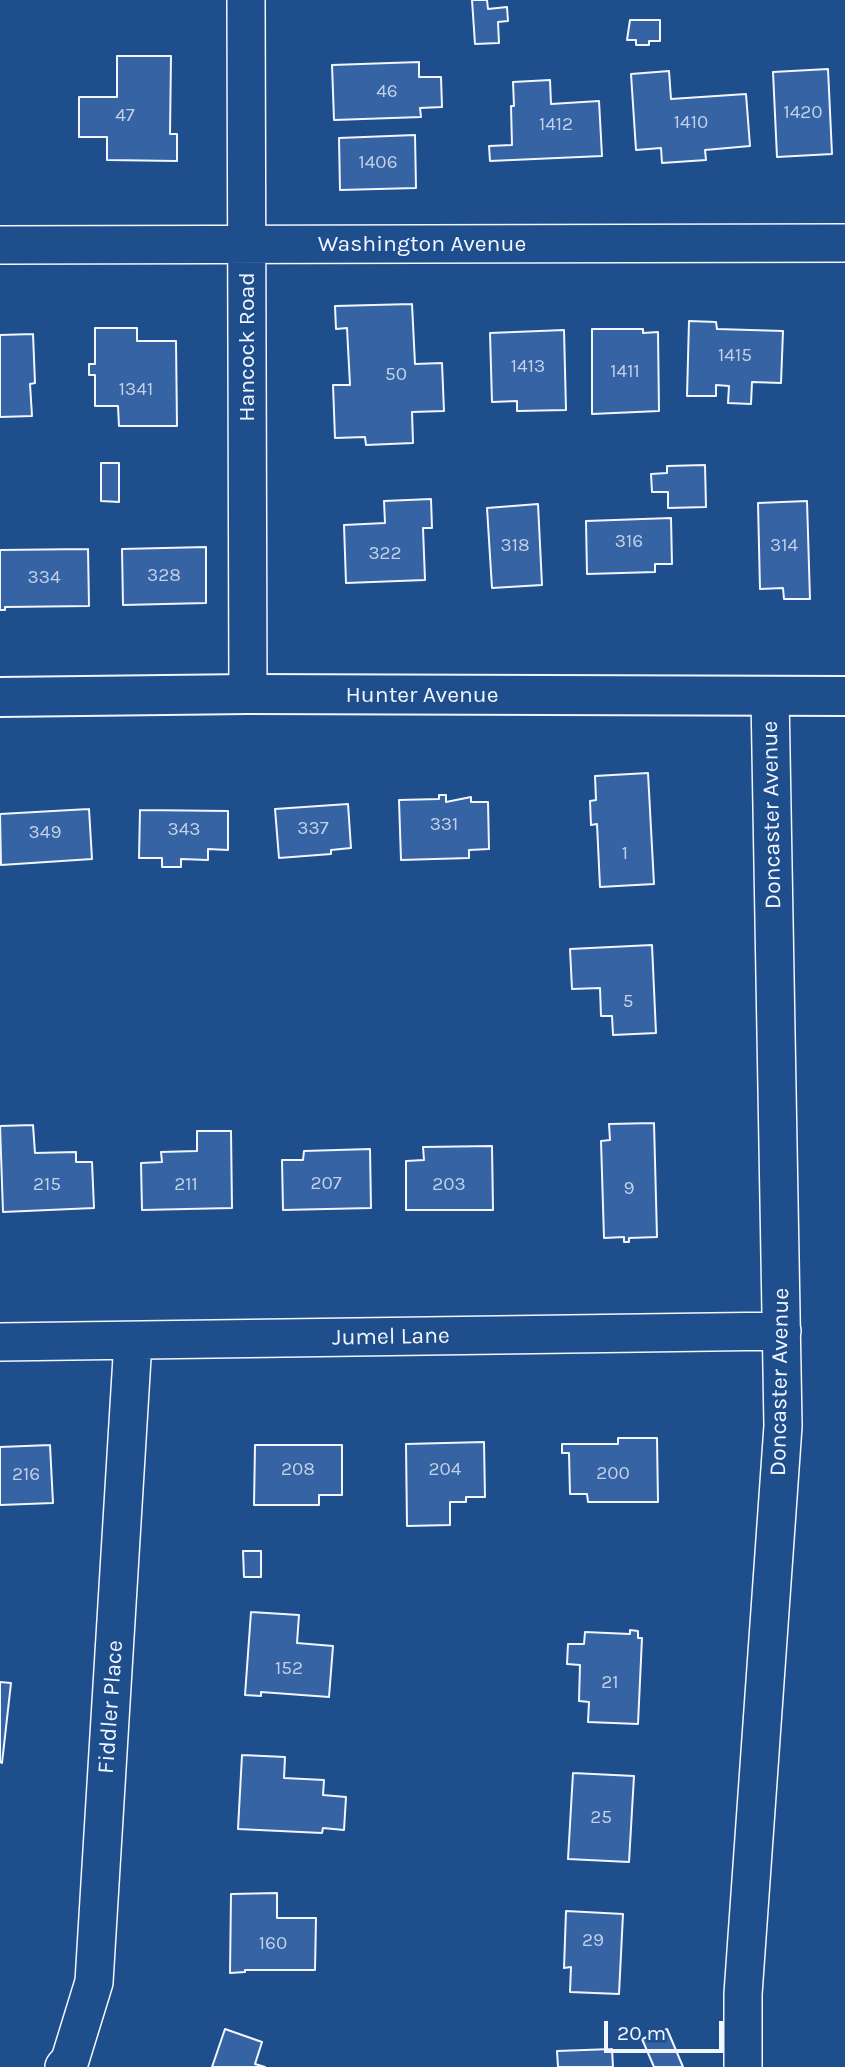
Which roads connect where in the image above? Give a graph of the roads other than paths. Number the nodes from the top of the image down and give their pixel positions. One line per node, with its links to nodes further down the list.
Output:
1 (246, 0): 3 (street, Hancock Road)
2 (845, 243): 3 (street, Washington Avenue)
3 (247, 244): 4 (street, Washington Avenue); 5 (street, Hancock Road)
4 (0, 246)
5 (248, 694): 6 (street, Hunter Avenue); 8 (street, Hunter Avenue)
6 (770, 696): 7 (street, Hunter Avenue); 9 (street, Doncaster Avenue)
7 (845, 696)
8 (0, 697)
9 (782, 1331): 10 (street, Jumel Lane); 13 (street, Doncaster Avenue)
10 (133, 1341): 11 (street, Jumel Lane); 12 (street, Fiddler Place)
11 (0, 1342)
12 (64, 2067)
13 (743, 2067)

